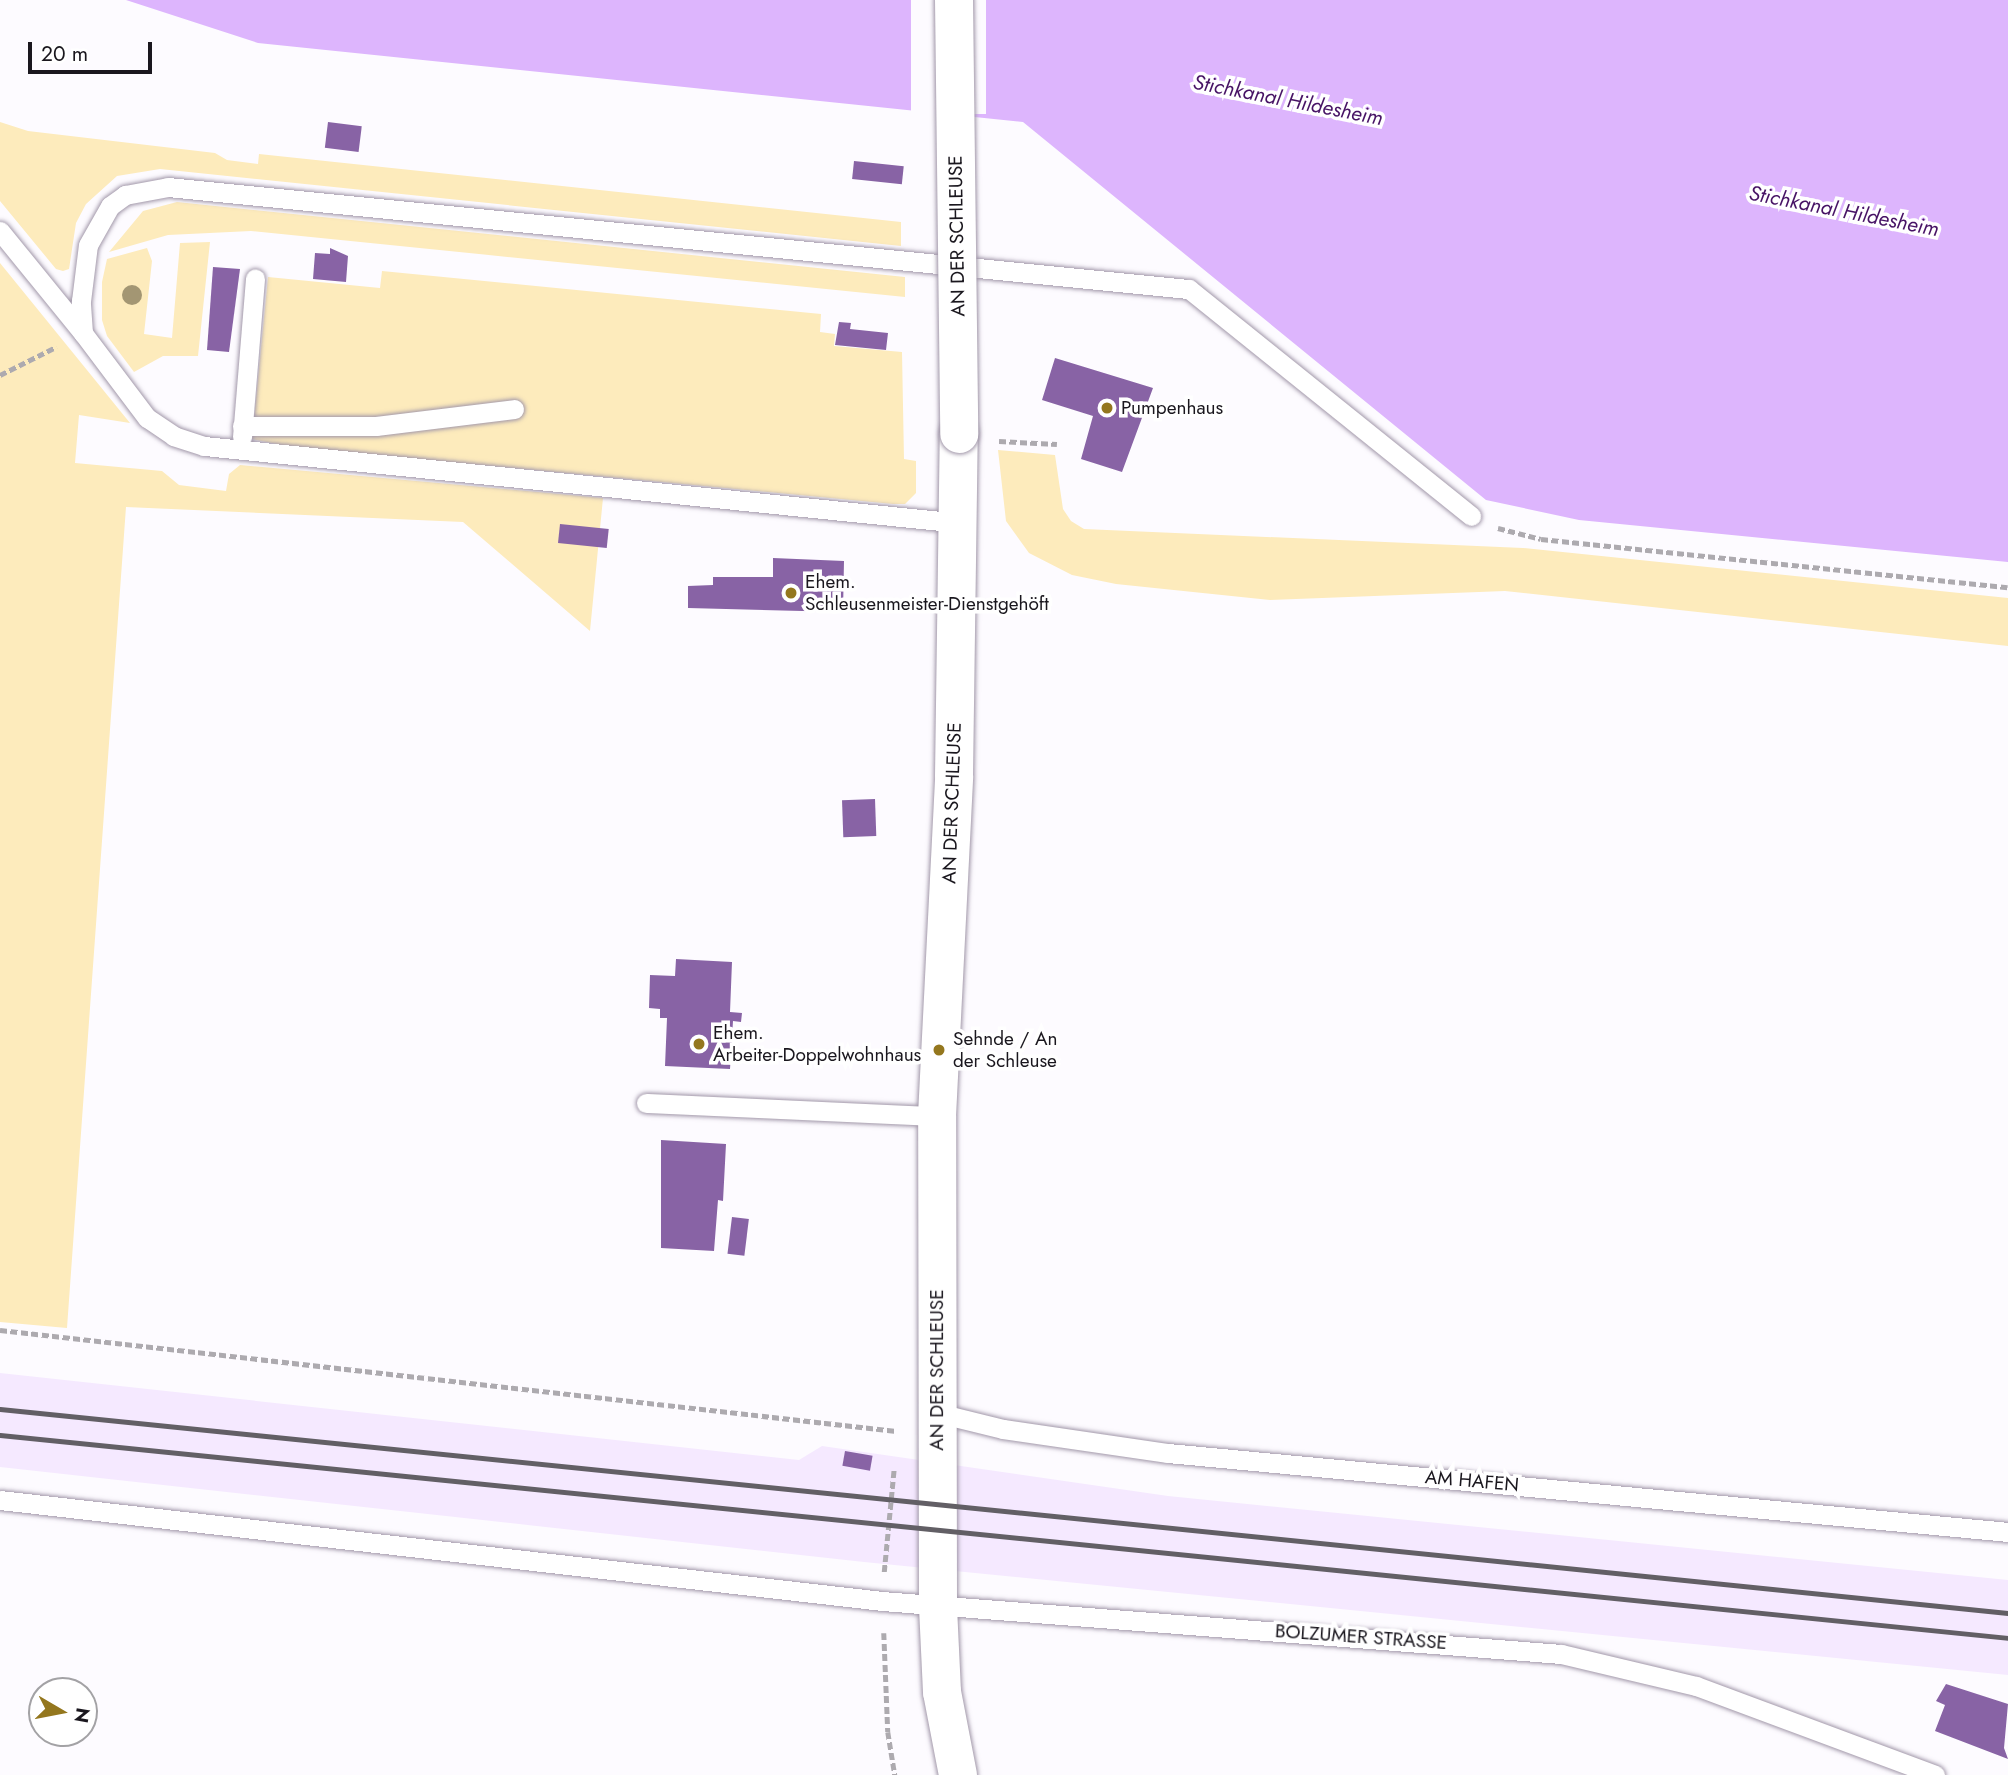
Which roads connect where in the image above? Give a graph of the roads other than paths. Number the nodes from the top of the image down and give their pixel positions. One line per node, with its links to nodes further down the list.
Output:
1 (954, 0): 9 (main road, AN DER SCHLEUSE, bridge)
2 (0, 232): 4 (lane)
3 (255, 279): 6 (lane)
4 (83, 333): 7 (lane); 8 (lane)
5 (514, 409): 6 (lane)
6 (242, 426): 7 (lane)
7 (241, 452): 9 (lane)
8 (1471, 516)
9 (960, 523): 11 (main road, AN DER SCHLEUSE)
10 (646, 1103): 11 (lane)
11 (937, 1116): 12 (main road, AN DER SCHLEUSE)
12 (938, 1425): 14 (lane, AM HAFEN); 15 (main road, AN DER SCHLEUSE)
13 (0, 1500): 15 (lane, BOLZUMER STRASSE)
14 (2008, 1532)
15 (938, 1606): 16 (main road); 17 (lane, BOLZUMER STRASSE)
16 (958, 1775)
17 (1935, 1775)

